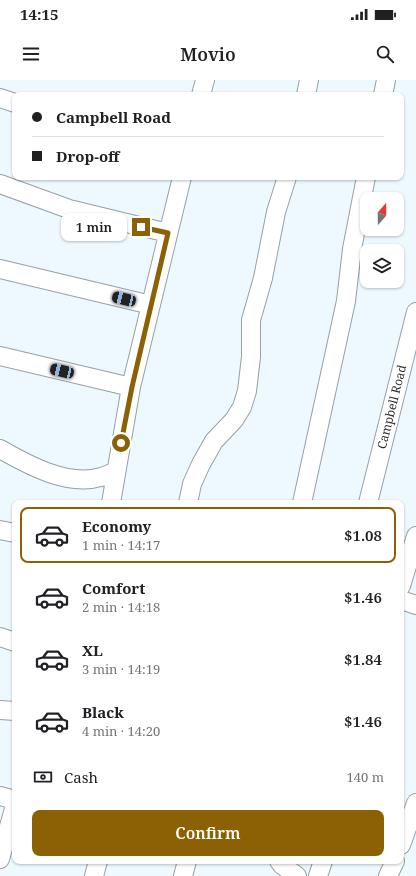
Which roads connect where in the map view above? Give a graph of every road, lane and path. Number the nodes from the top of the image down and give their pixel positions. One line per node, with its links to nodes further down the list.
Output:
1 (205, 80): 4 (street)
2 (309, 80): 5 (street)
3 (386, 80): 6 (street)
4 (202, 92)
5 (307, 92)
6 (384, 92)
7 (0, 98): 8 (street)
8 (12, 102)
9 (181, 180): 13 (street)
10 (286, 180): 22 (street)
11 (365, 180): 23 (street)
12 (0, 184): 13 (street)
13 (168, 233): 15 (street)
14 (0, 269): 15 (street)
15 (151, 305): 18 (street)
16 (416, 312): 24 (street, Campbell Road)
17 (0, 356): 18 (street)
18 (132, 387): 20 (street)
19 (0, 449): 20 (street)
20 (116, 471): 21 (street)
21 (111, 500)
22 (189, 500)
23 (303, 500)
24 (369, 500)
25 (0, 530): 26 (street)
26 (12, 532)
27 (416, 536): 28 (street)
28 (404, 576)
29 (404, 601): 30 (street)
30 (416, 605)
31 (0, 637): 32 (street)
32 (12, 641)
33 (0, 710): 34 (street)
34 (12, 711)
35 (0, 796): 36 (street)
36 (12, 799)
37 (416, 803): 39 (street)
38 (12, 816): 40 (street)
39 (404, 837)
40 (0, 859)
41 (97, 864): 47 (street)
42 (186, 864): 48 (street)
43 (275, 864): 49 (street)
44 (282, 864): 50 (street)
45 (322, 864): 51 (street)
46 (394, 864): 52 (street)
47 (94, 876)
48 (183, 876)
49 (271, 876)
50 (297, 876)
51 (318, 876)
52 (388, 876)

